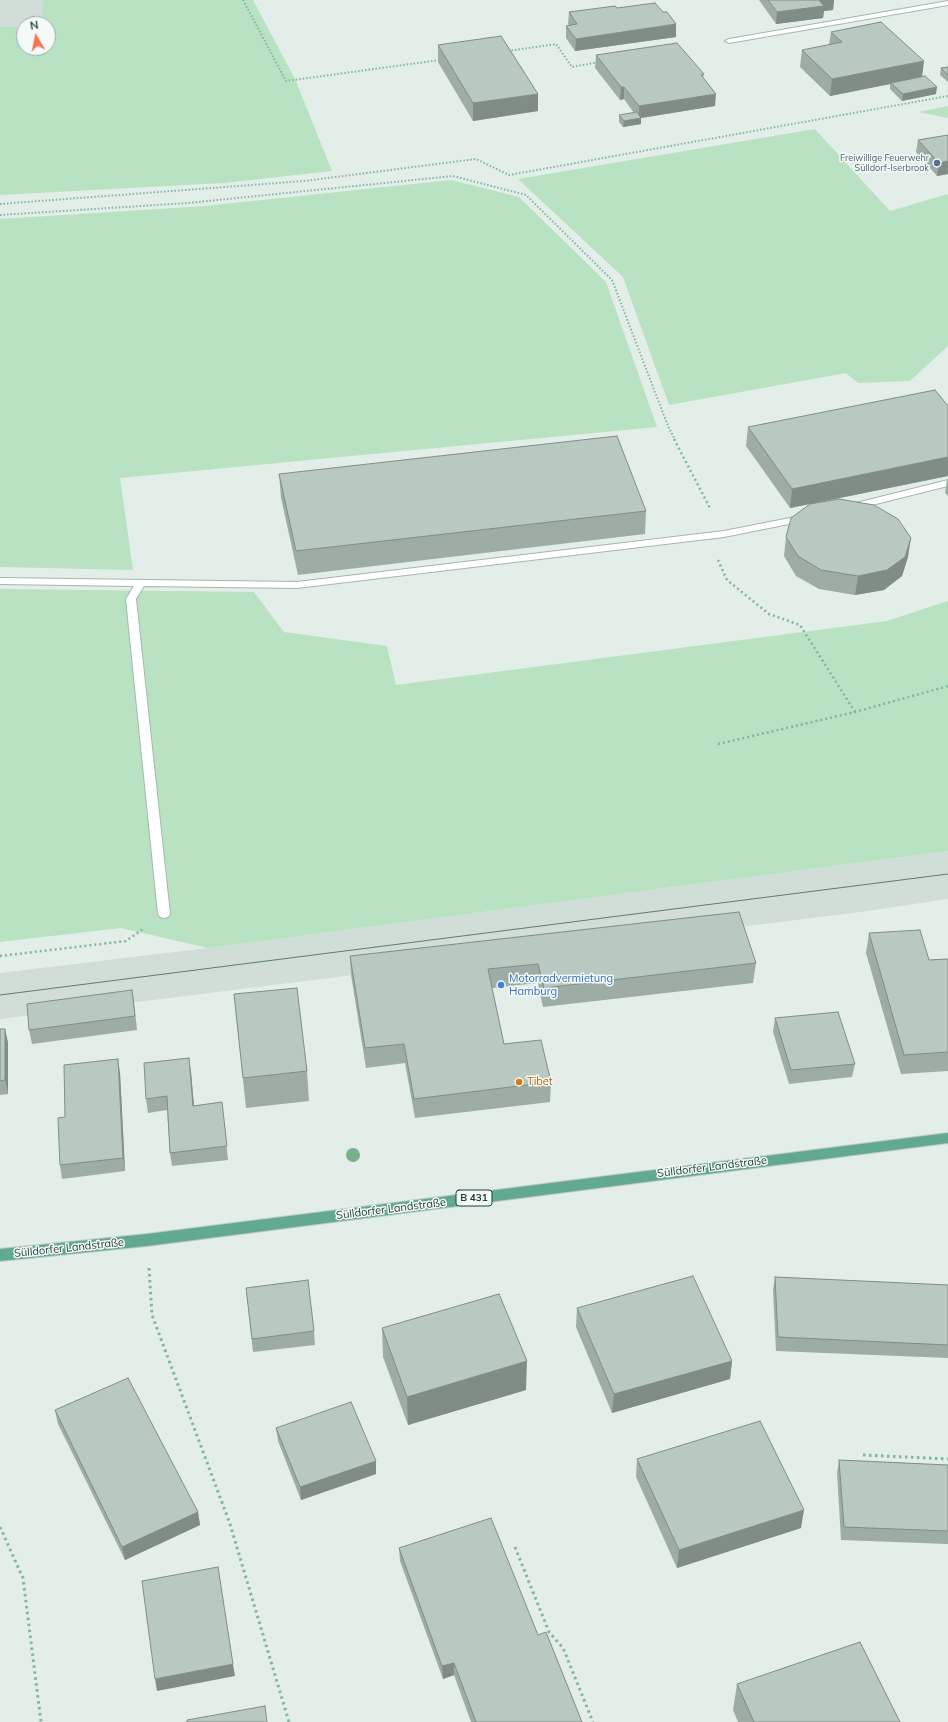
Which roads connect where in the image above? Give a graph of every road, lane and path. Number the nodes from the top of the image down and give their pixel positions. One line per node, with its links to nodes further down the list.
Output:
1 (243, 0): 5 (path)
2 (948, 3): 3 (lane)
3 (729, 41)
4 (502, 51): 6 (path)
5 (440, 60)
6 (602, 62)
7 (948, 96): 8 (path)
8 (0, 204)
9 (0, 215): 13 (path)
10 (948, 483): 11 (lane)
11 (844, 509)
12 (815, 516): 13 (lane)
13 (724, 534): 14 (lane)
14 (708, 536): 16 (lane); 18 (path)
15 (0, 581): 16 (lane)
16 (141, 583): 20 (lane)
17 (948, 686): 18 (path)
18 (854, 712): 19 (path)
19 (718, 744)
20 (164, 914): 21 (path)
21 (0, 956)
22 (948, 1138): 23 (main road, Sülldorfer Landstraße / B 431)
23 (147, 1240): 24 (main road, Sülldorfer Landstraße / B 431); 30 (path)
24 (0, 1255)
25 (863, 1455): 26 (path)
26 (948, 1460)
27 (0, 1527): 29 (path)
28 (515, 1547): 31 (path)
29 (41, 1722)
30 (289, 1722)
31 (593, 1722)

